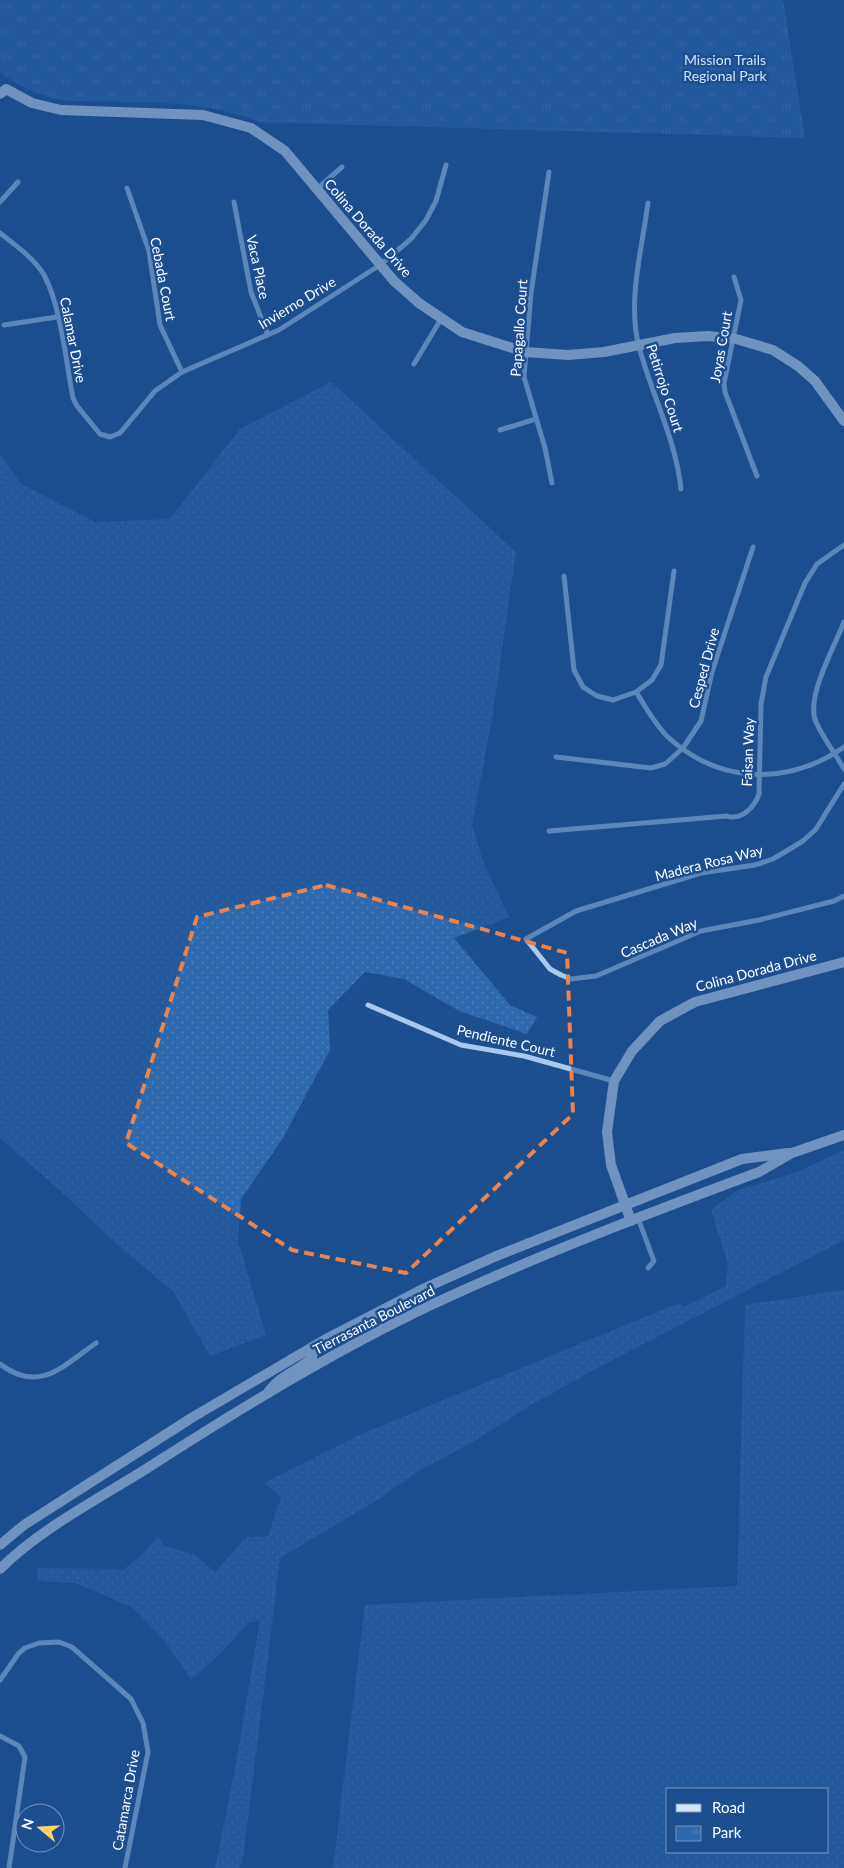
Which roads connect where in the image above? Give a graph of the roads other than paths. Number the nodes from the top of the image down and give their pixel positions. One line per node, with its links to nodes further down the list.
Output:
1 (2, 89): 7 (street, Colina Dorada Drive)
2 (446, 166): 12 (street, Invierno Drive)
3 (342, 167): 7 (street)
4 (549, 172): 20 (street, Papagallo Court)
5 (18, 182): 8 (street)
6 (127, 188): 22 (street, Cebada Court)
7 (316, 189): 12 (street, Colina Dorada Drive)
8 (0, 202)
9 (234, 202): 17 (street, Vaca Place)
10 (648, 203): 19 (street, Petirrojo Court)
11 (0, 233): 14 (street, Calamar Drive)
12 (380, 265): 15 (street, Colina Dorada Drive); 17 (street, Invierno Drive)
13 (734, 277): 18 (street, Joyas Court)
14 (57, 317): 16 (street); 26 (street, Calamar Drive)
15 (441, 318): 20 (street, Colina Dorada Drive); 21 (street)
16 (4, 325)
17 (268, 335): 22 (street, Invierno Drive)
18 (733, 338): 19 (street, Colina Dorada Drive); 24 (street, Colina Dorada Drive); 27 (street, Joyas Court)
19 (639, 345): 20 (street, Colina Dorada Drive); 29 (street, Petirrojo Court)
20 (525, 352): 23 (street, Papagallo Court)
21 (414, 364)
22 (182, 372): 26 (street, Invierno Drive)
23 (536, 419): 25 (street); 28 (street, Papagallo Court)
24 (844, 421)
25 (500, 430)
26 (100, 434)
27 (758, 476)
28 (552, 483)
29 (681, 489)
30 (844, 545): 41 (street, Faisan Way)
31 (753, 547): 37 (street, Cesped Drive)
32 (674, 571): 35 (street)
33 (564, 576): 35 (street)
34 (844, 622): 38 (street)
35 (636, 692): 37 (street)
36 (844, 746): 38 (street)
37 (683, 748): 39 (street, Cesped Drive); 41 (street)
38 (835, 753): 40 (street); 41 (street)
39 (556, 757)
40 (844, 768)
41 (761, 775): 43 (street, Faisan Way)
42 (844, 784): 45 (street, Madera Rosa Way)
43 (548, 831)
44 (844, 896): 45 (street, Cascada Way)
45 (526, 939)
46 (844, 962): 48 (street, Colina Dorada Drive)
47 (368, 1005): 48 (street, Pendiente Court)
48 (614, 1081): 51 (street, Colina Dorada Drive)
49 (844, 1135): 50 (street, Tierrasanta Boulevard)
50 (792, 1153): 51 (street, Tierrasanta Boulevard); 52 (street, Tierrasanta Boulevard)
51 (626, 1206): 52 (street, Colina Dorada Drive); 55 (street, Tierrasanta Boulevard)
52 (635, 1219): 53 (street); 57 (street, Tierrasanta Boulevard)
53 (648, 1268)
54 (96, 1343): 56 (street)
55 (313, 1347): 57 (street); 58 (street, Tierrasanta Boulevard)
56 (0, 1364)
57 (266, 1395): 59 (street, Tierrasanta Boulevard)
58 (0, 1545)
59 (0, 1569)
60 (0, 1680): 63 (street, Catamarca Drive)
61 (0, 1736): 62 (street)
62 (9, 1868)
63 (126, 1868)

